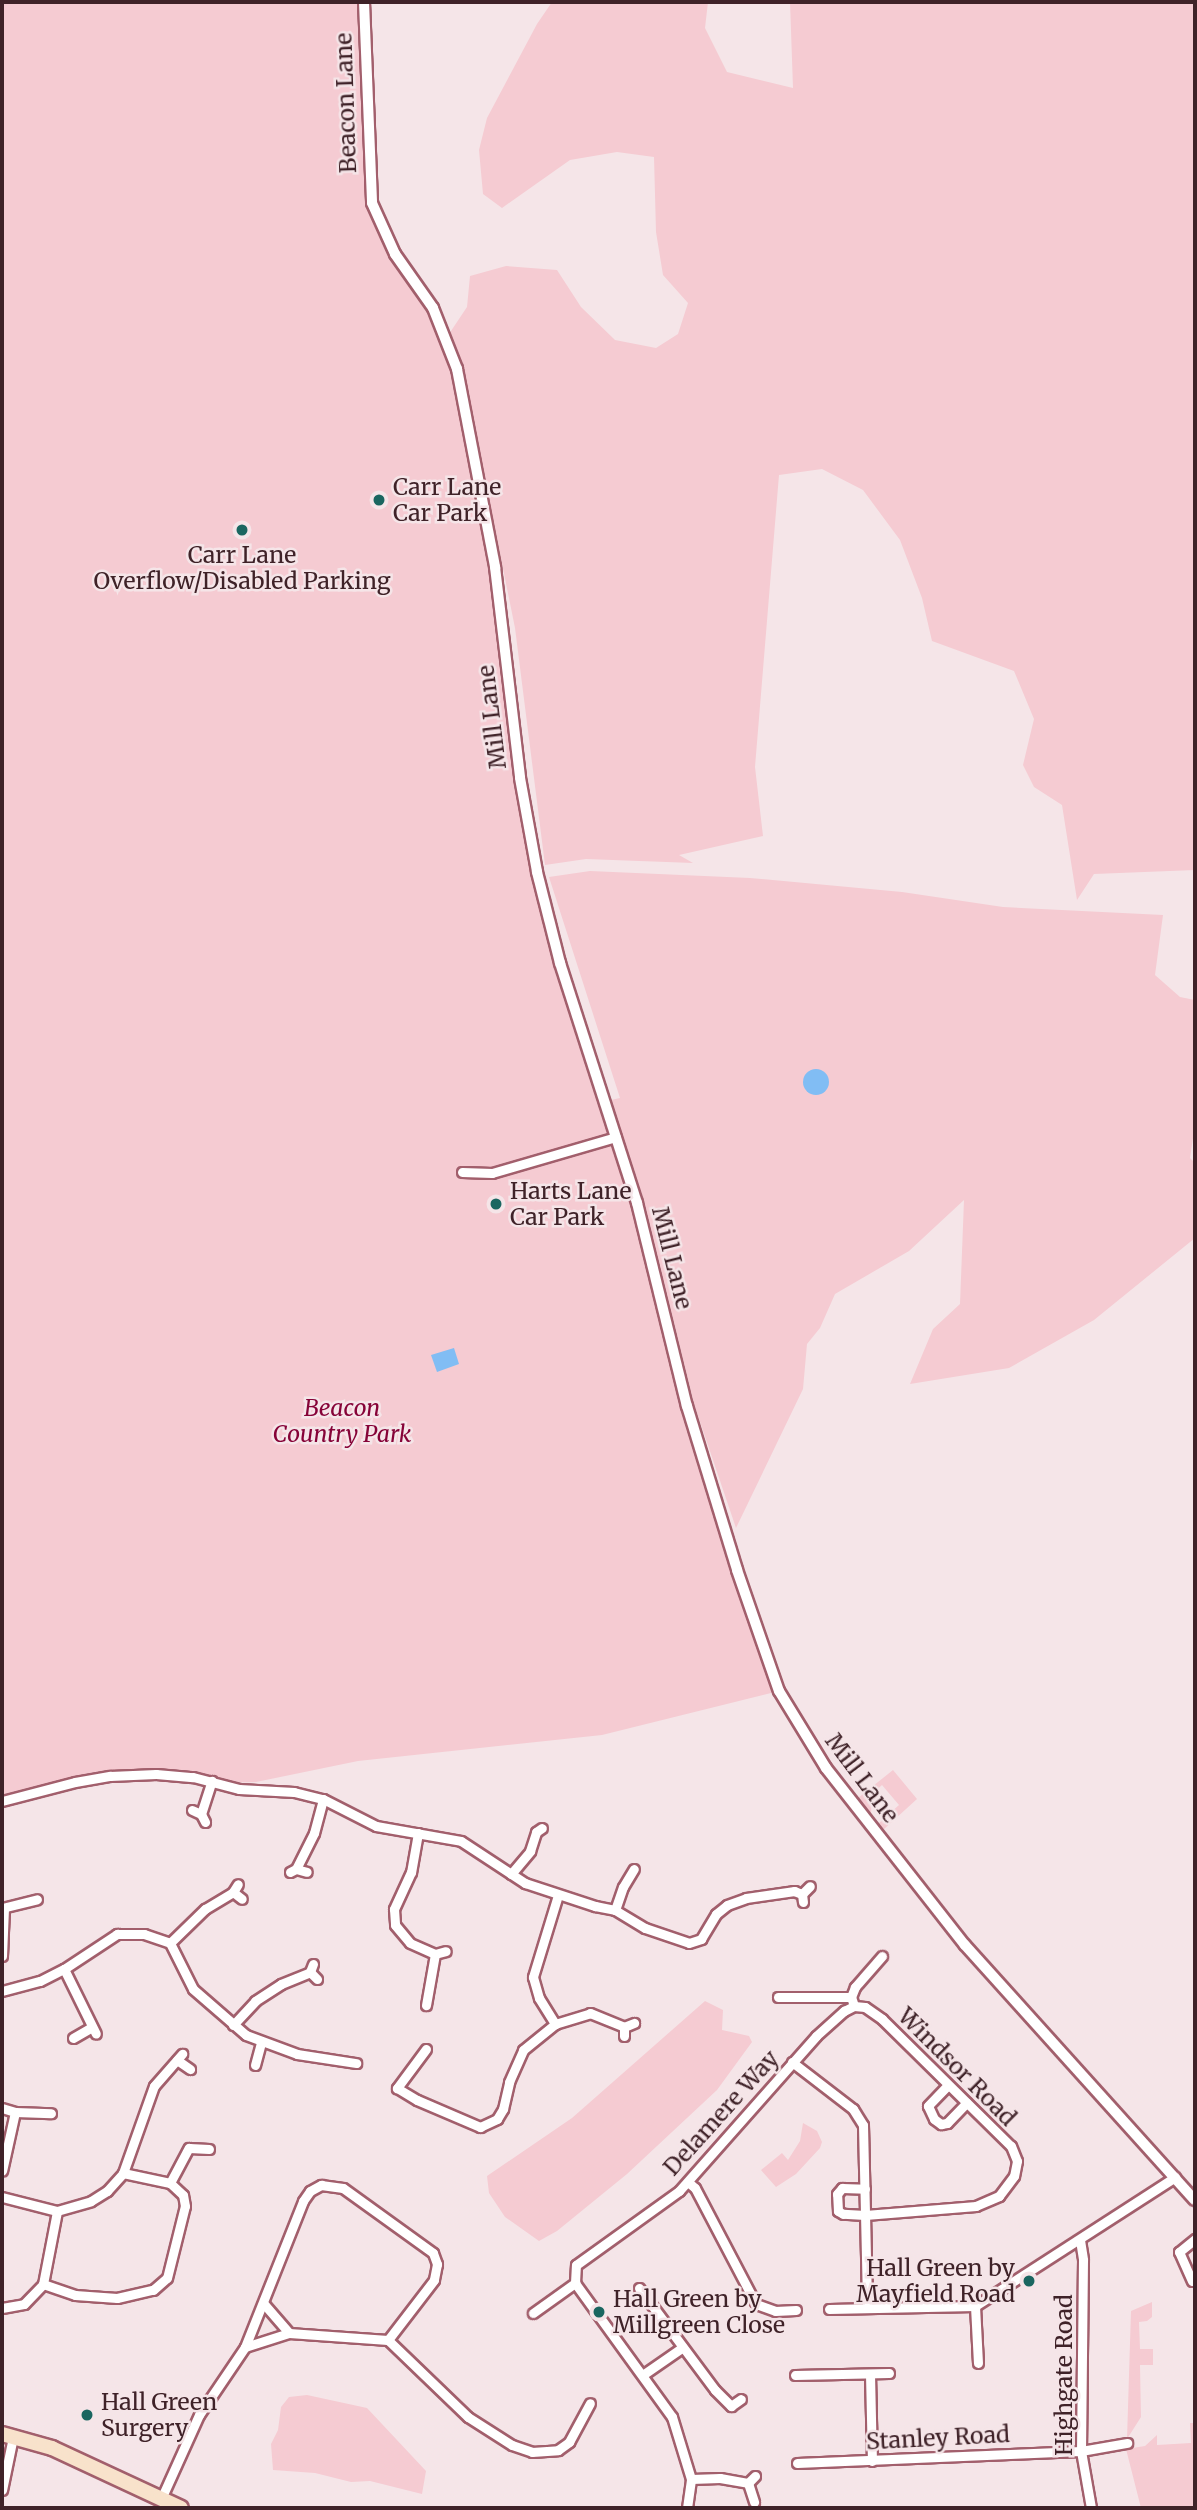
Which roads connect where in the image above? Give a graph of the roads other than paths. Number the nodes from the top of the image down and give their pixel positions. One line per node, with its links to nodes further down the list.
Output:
1 (364, 2): 2 (street, Beacon Lane)
2 (372, 202): 3 (street, Mill Lane)
3 (616, 1137): 4 (street); 49 (street, Mill Lane)
4 (462, 1172)
5 (212, 1781): 6 (street); 7 (street); 8 (street)
6 (323, 1799): 10 (street); 12 (street)
7 (2, 1801)
8 (199, 1816)
9 (542, 1827): 13 (street)
10 (418, 1833): 13 (street); 22 (street)
11 (635, 1868): 19 (street)
12 (307, 1872)
13 (511, 1874): 15 (street)
14 (810, 1886): 19 (street)
15 (558, 1895): 19 (street); 31 (street)
16 (37, 1899): 18 (street)
17 (242, 1899): 20 (street)
18 (3, 1908): 23 (street)
19 (615, 1910)
20 (170, 1943): 25 (street); 33 (street)
21 (446, 1951): 22 (street)
22 (435, 1954): 29 (street)
23 (2, 1956)
24 (882, 1956): 30 (street, Delamere Way)
25 (64, 1969): 27 (street); 34 (street)
26 (313, 1972): 33 (street)
27 (2, 1991)
28 (778, 1997): 30 (street)
29 (424, 2002)
30 (853, 2002): 37 (street, Delamere Way); 41 (street, Windsor Road)
31 (555, 2024): 32 (street); 36 (street)
32 (634, 2024)
33 (233, 2025): 35 (street)
34 (73, 2038)
35 (261, 2042): 38 (street); 39 (street)
36 (426, 2050)
37 (792, 2062): 50 (street, Delamere Way); 52 (street)
38 (356, 2063)
39 (255, 2065)
40 (190, 2069): 48 (street)
41 (948, 2085): 42 (street, Windsor Road); 42 (street)
42 (966, 2103): 56 (street, Windsor Road)
43 (2, 2108): 44 (street)
44 (15, 2112): 45 (street); 47 (street)
45 (51, 2113)
46 (209, 2149): 51 (street)
47 (2, 2171)
48 (123, 2173): 51 (street); 55 (street)
49 (1174, 2177): 54 (street, Mill Lane); 58 (street)
50 (688, 2182): 60 (street, Delamere Way); 68 (street)
51 (170, 2183): 61 (street)
52 (865, 2189): 56 (street); 56 (street)
53 (2, 2197): 55 (street)
54 (1195, 2200)
55 (57, 2211): 61 (street)
56 (865, 2215): 66 (street)
57 (1195, 2239): 59 (street)
58 (1080, 2240): 64 (street); 83 (street, Highgate Road)
59 (1192, 2280)
60 (575, 2283): 69 (street); 76 (street)
61 (43, 2284): 65 (street)
62 (638, 2286): 73 (street)
63 (264, 2304): 70 (street); 71 (street); 72 (street)
64 (975, 2306): 66 (street); 74 (street)
65 (2, 2308)
66 (867, 2308): 67 (street)
67 (829, 2309)
68 (796, 2310)
69 (533, 2314)
70 (289, 2333): 71 (street); 72 (street)
71 (388, 2340): 80 (street)
72 (245, 2347): 90 (street)
73 (683, 2347): 76 (street); 79 (street)
74 (978, 2363)
75 (888, 2373): 77 (street)
76 (644, 2374): 87 (street)
77 (870, 2374): 78 (street); 84 (street)
78 (795, 2375)
79 (741, 2399)
80 (590, 2403)
81 (7, 2436): 89 (street); 90 (main road)
82 (1127, 2443): 83 (street, Stanley Road)
83 (1081, 2451): 84 (street, Stanley Road); 94 (street, Highgate Road)
84 (872, 2461): 85 (street, Stanley Road)
85 (797, 2463)
86 (755, 2476): 88 (street)
87 (691, 2479): 88 (street); 93 (street)
88 (748, 2483): 91 (street)
89 (2, 2490)
90 (162, 2499): 92 (main road)
91 (754, 2502)
92 (181, 2508)
93 (687, 2508)
94 (1091, 2508)

